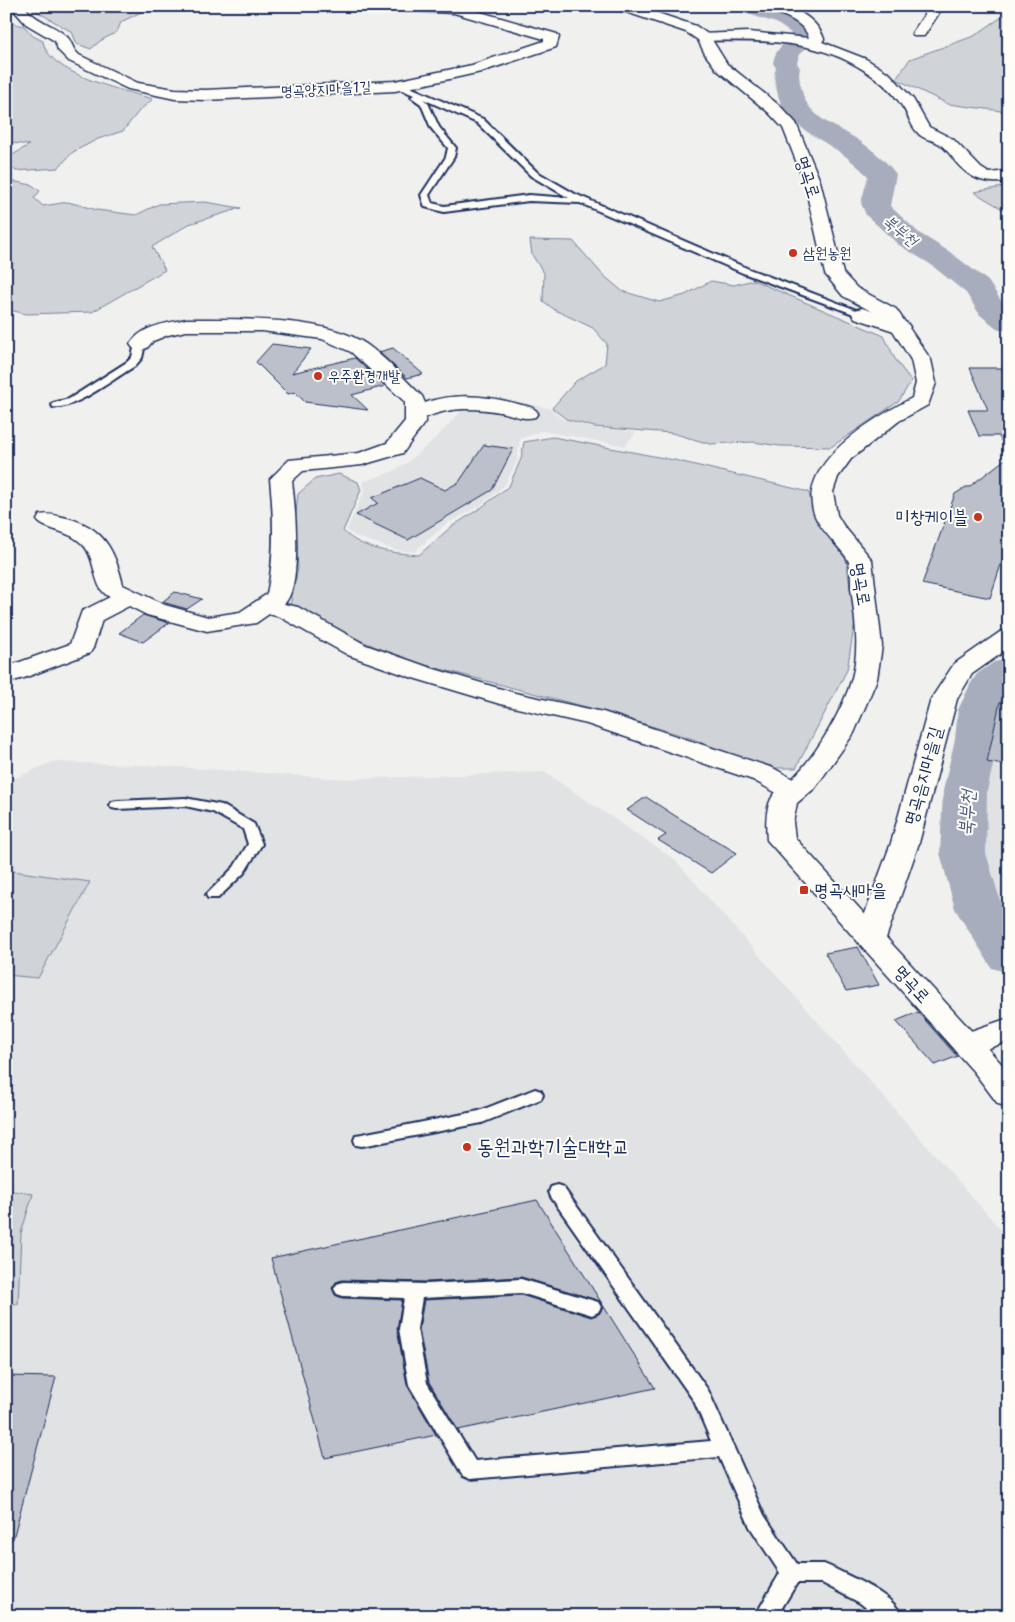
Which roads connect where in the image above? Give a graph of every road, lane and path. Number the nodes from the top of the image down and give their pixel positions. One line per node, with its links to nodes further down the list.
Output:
1 (17, 6): 13 (street, 명곡양지마을1길)
2 (389, 6): 8 (street, 명곡양지마을1길)
3 (481, 6): 8 (street, 명곡양지마을1길)
4 (622, 6): 11 (street)
5 (770, 6): 9 (street)
6 (810, 6): 9 (lane)
7 (924, 6): 10 (street)
8 (455, 10): 13 (street, 명곡양지마을1길)
9 (784, 11): 12 (street)
10 (919, 33)
11 (704, 38): 12 (street); 17 (street, 명곡로)
12 (810, 44): 14 (street)
13 (397, 86): 15 (lane); 15 (lane)
14 (1009, 176)
15 (588, 202): 16 (lane)
16 (862, 314): 17 (street)
17 (900, 327): 27 (street, 명곡로)
18 (140, 344): 19 (lane); 21 (street)
19 (57, 405)
20 (528, 413): 21 (street)
21 (415, 415): 24 (street)
22 (48, 520): 23 (street)
23 (129, 597): 24 (street); 26 (street)
24 (265, 606): 27 (street)
25 (1009, 638): 30 (street, 명곡음지마을길)
26 (6, 675)
27 (794, 792): 30 (street, 명곡로)
28 (118, 805): 29 (lane)
29 (213, 895)
30 (871, 938): 32 (street, 명곡로)
31 (1009, 1029): 32 (street)
32 (967, 1044): 34 (street, 명곡로)
33 (535, 1095): 35 (lane)
34 (1009, 1095)
35 (362, 1140)
36 (556, 1192): 40 (lane)
37 (343, 1289): 38 (lane)
38 (414, 1290): 39 (lane); 40 (lane)
39 (592, 1307)
40 (724, 1448): 41 (lane)
41 (792, 1573): 42 (lane); 43 (lane)
42 (765, 1616)
43 (892, 1616)

